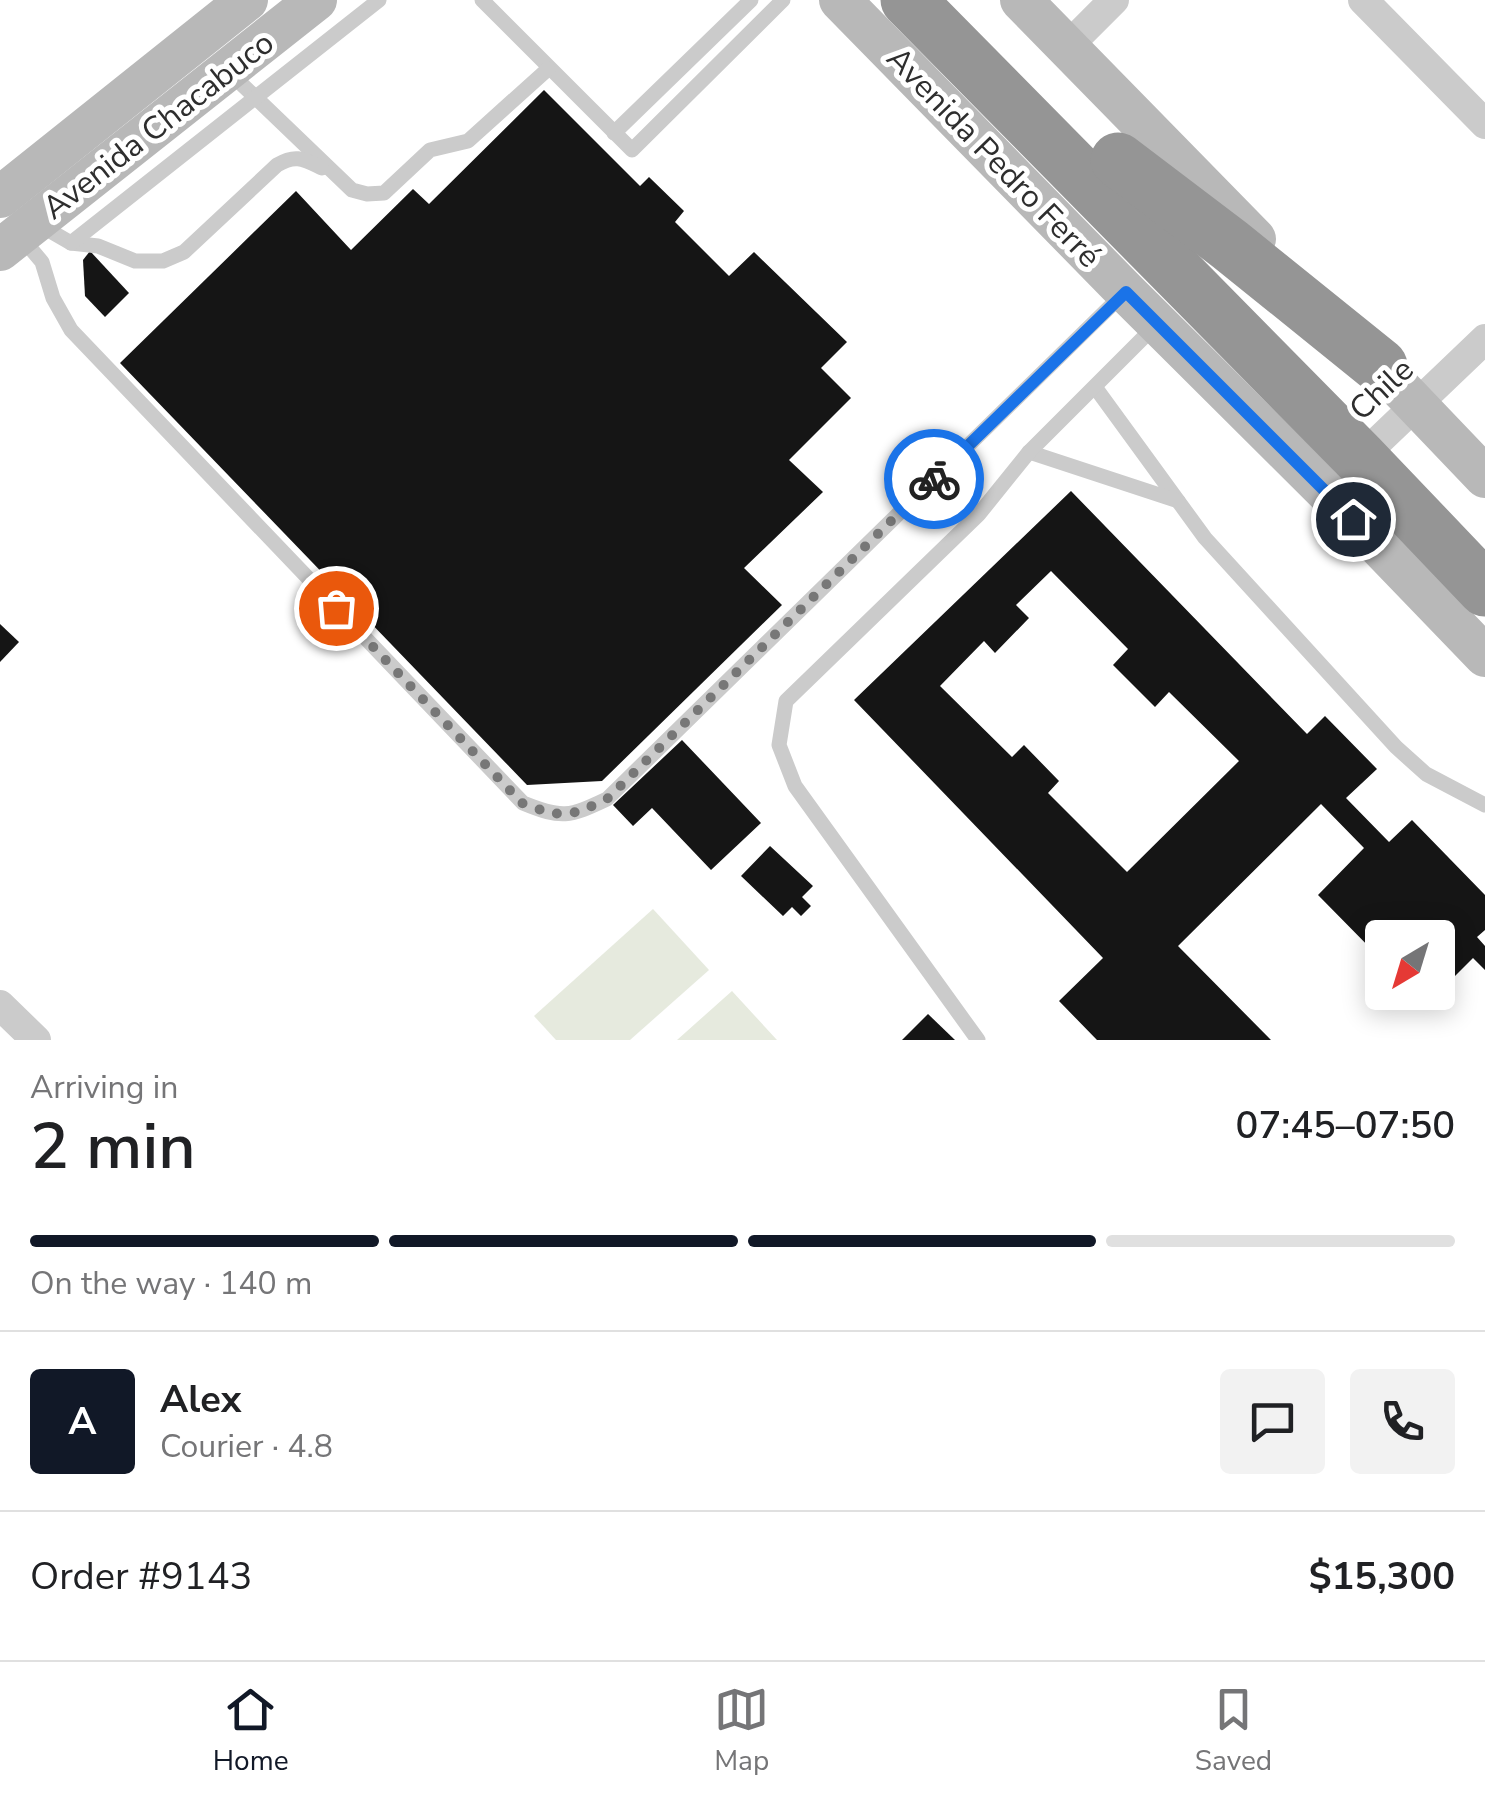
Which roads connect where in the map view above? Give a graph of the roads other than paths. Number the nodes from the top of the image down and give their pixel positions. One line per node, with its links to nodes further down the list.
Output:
1 (246, 0): 20 (main road, Avenida Chacabuco)
2 (316, 0): 15 (main road, Avenida Chacabuco)
3 (379, 0): 15 (lane)
4 (482, 0): 14 (lane)
5 (751, 0): 17 (lane)
6 (783, 0): 17 (lane)
7 (840, 0): 22 (main road, Avenida Pedro Ferré)
8 (908, 0): 27 (highway, Avenida Pedro Ferré)
9 (959, 0): 18 (highway, Avenida Pedro Ferré)
10 (1021, 0): 13 (main road, Avenida Pedro Ferré)
11 (1114, 0): 13 (street)
12 (1363, 0): 16 (street)
13 (1066, 48): 25 (main road, Avenida Pedro Ferré)
14 (548, 68): 17 (lane); 19 (lane)
15 (241, 84): 19 (lane); 21 (main road, Avenida Chacabuco)
16 (1485, 124)
17 (614, 133)
18 (1118, 160): 25 (highway); 27 (highway, Avenida Pedro Ferré)
19 (333, 172): 21 (lane)
20 (3, 189): 21 (street)
21 (31, 237): 22 (lane)
22 (1126, 292): 23 (main road, Avenida Pedro Ferré)
23 (1158, 323): 26 (lane); 27 (main road, Avenida Pedro Ferré)
24 (1485, 339): 27 (street, Chile)
25 (1380, 366): 27 (main road, Avenida Pedro Ferré)
26 (1094, 387): 28 (lane); 30 (lane)
27 (1372, 447): 29 (main road, Avenida Pedro Ferré); 31 (highway, Avenida Pedro Ferré); 32 (main road, Avenida Pedro Ferré)
28 (1029, 452): 30 (lane); 36 (lane)
29 (1485, 476)
30 (1178, 501): 33 (lane)
31 (1480, 571)
32 (1485, 656)
33 (1485, 806)
34 (0, 1005): 35 (street)
35 (36, 1040)
36 (978, 1040)

